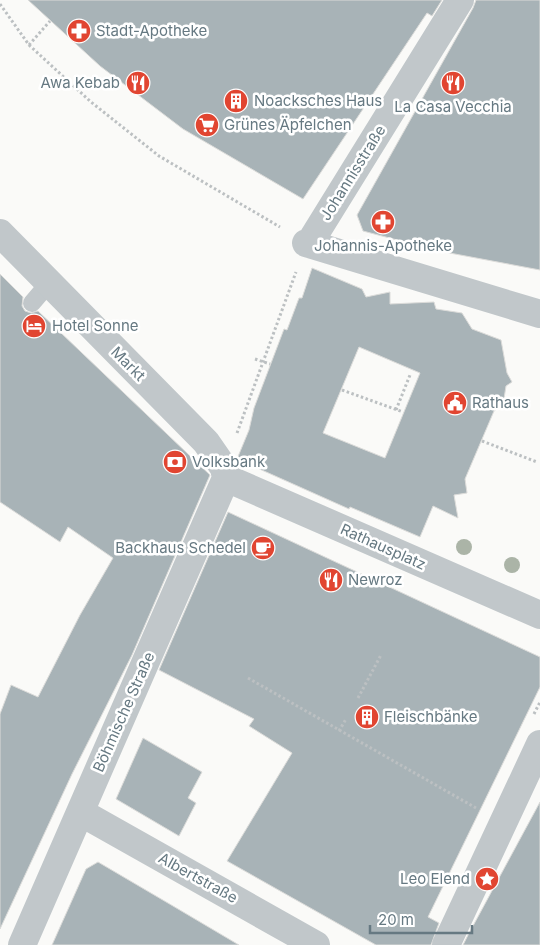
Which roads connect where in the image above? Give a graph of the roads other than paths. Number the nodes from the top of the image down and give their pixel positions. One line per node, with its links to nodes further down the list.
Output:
1 (460, 0): 3 (street, Johannisstraße)
2 (0, 233): 4 (street, Markt)
3 (540, 314)
4 (225, 473): 5 (street, Rathausplatz); 7 (street, Böhmische Straße)
5 (540, 615)
6 (540, 744): 10 (street)
7 (80, 812): 8 (street, Böhmische Straße); 9 (street, Albertstraße)
8 (22, 945)
9 (316, 945)
10 (446, 945)

